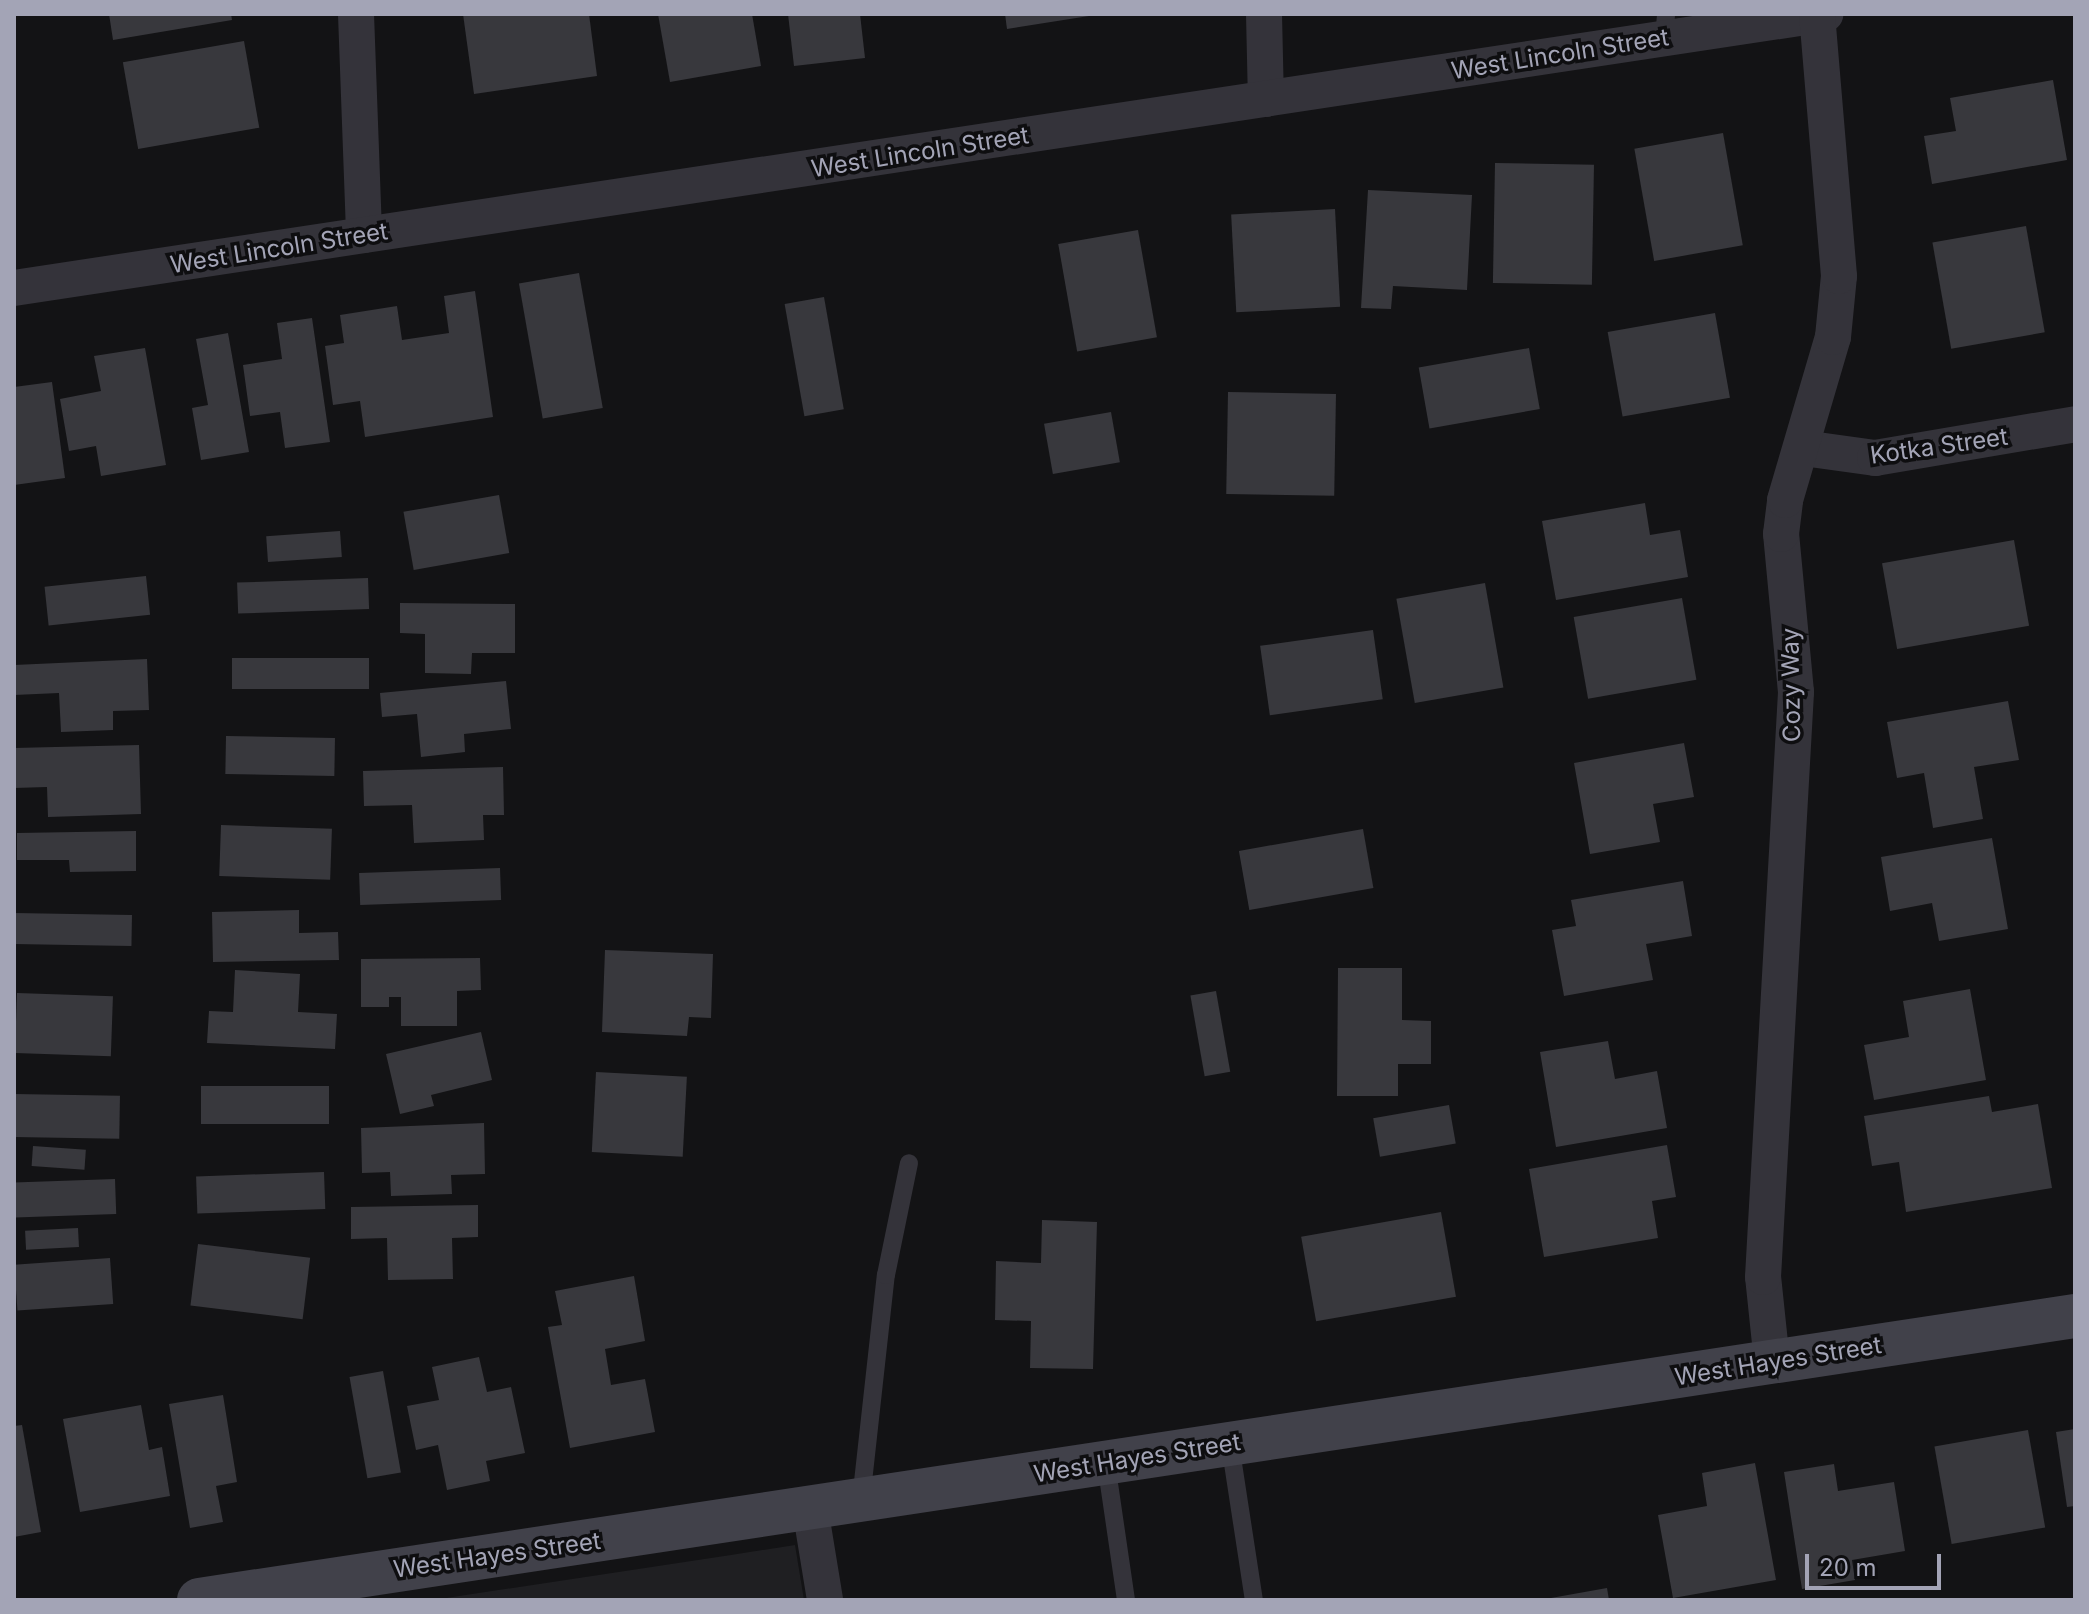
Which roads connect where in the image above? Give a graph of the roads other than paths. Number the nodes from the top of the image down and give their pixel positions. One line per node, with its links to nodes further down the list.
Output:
1 (356, 14): 6 (street)
2 (1264, 14): 5 (street)
3 (1821, 15): 4 (street, West Lincoln Street); 9 (street, Cozy Way)
4 (1665, 26): 5 (street, West Lincoln Street)
5 (1266, 99): 6 (street, West Lincoln Street)
6 (364, 235): 7 (street, West Lincoln Street)
7 (14, 288)
8 (2075, 424): 9 (street, Kotka Street)
9 (1803, 448): 12 (street, Cozy Way)
10 (909, 1163): 15 (lane)
11 (2075, 1316): 12 (street, West Hayes Street)
12 (1772, 1362): 13 (street, West Hayes Street)
13 (1230, 1444): 14 (street, West Hayes Street); 20 (lane)
14 (1106, 1463): 15 (street, West Hayes Street); 19 (lane)
15 (861, 1500): 16 (street, West Hayes Street)
16 (810, 1508): 17 (street, West Hayes Street); 18 (street)
17 (199, 1600)
18 (825, 1600)
19 (1126, 1600)
20 (1254, 1600)

